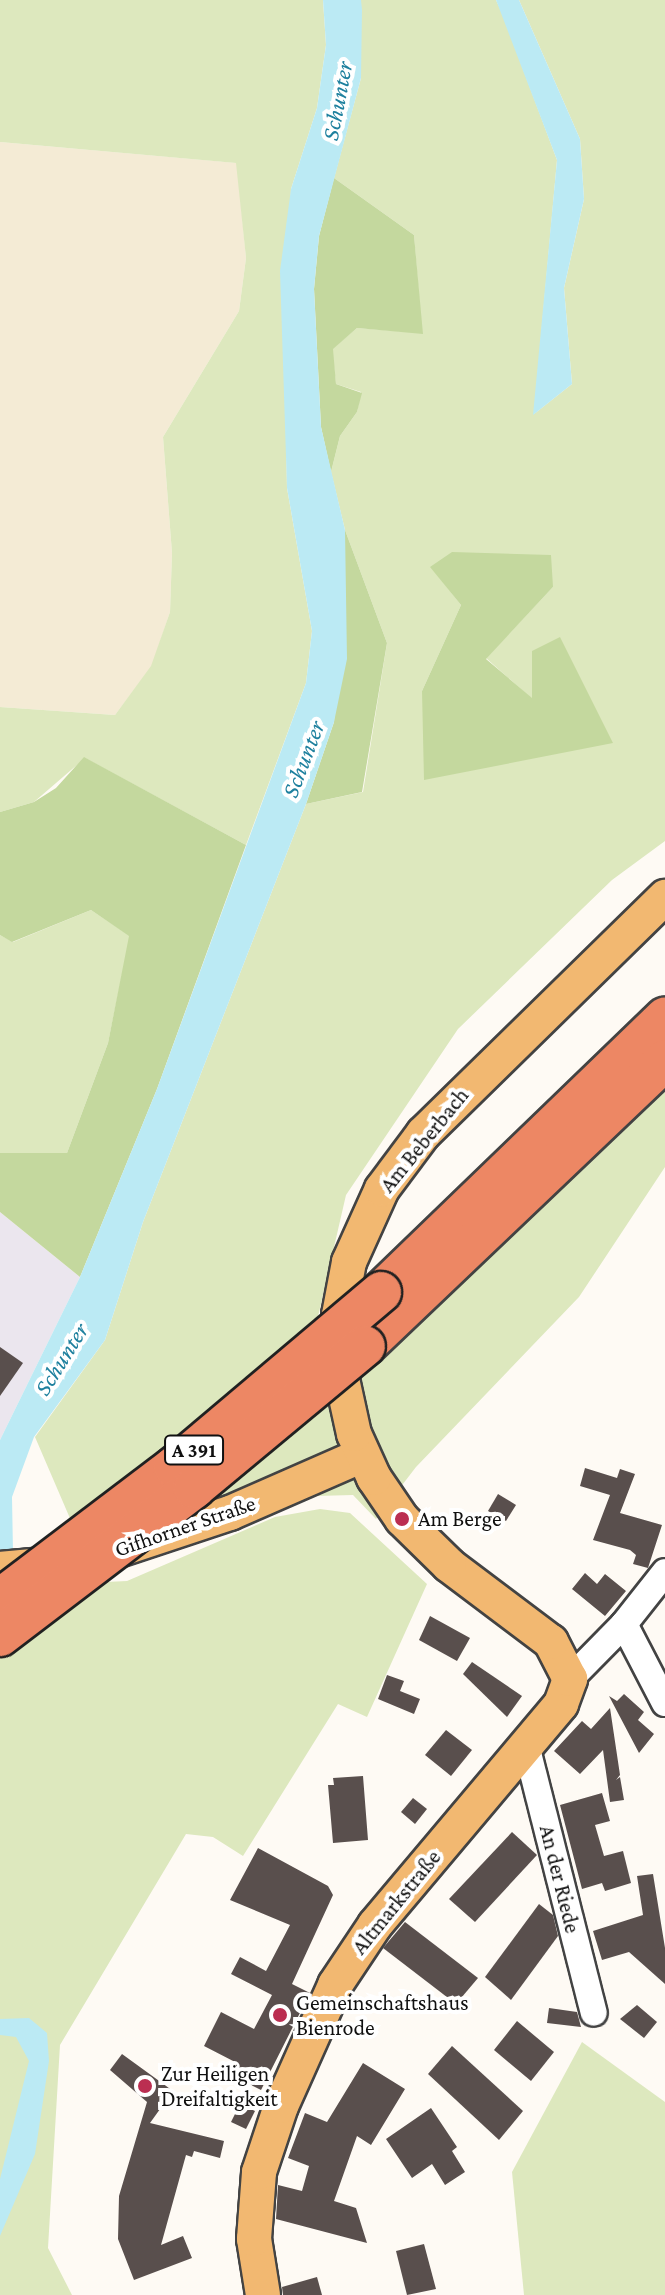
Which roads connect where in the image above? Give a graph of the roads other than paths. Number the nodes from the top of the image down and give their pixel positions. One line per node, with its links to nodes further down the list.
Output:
1 (665, 897): 4 (main road, Am Beberbach)
2 (665, 1018): 7 (highway, A 391, bridge)
3 (665, 1060): 9 (highway, A 391, bridge)
4 (363, 1455): 5 (main road, Gifhorner Straße, bridge); 10 (main road)
5 (0, 1569)
6 (661, 1585): 8 (street, Altmarkstraße)
7 (0, 1599)
8 (624, 1624): 10 (street, Altmarkstraße); 11 (street)
9 (0, 1636)
10 (570, 1679): 12 (main road, Altmarkstraße)
11 (665, 1703)
12 (526, 1745): 13 (street, An der Riede); 14 (main road, Altmarkstraße)
13 (594, 2013)
14 (263, 2295)

